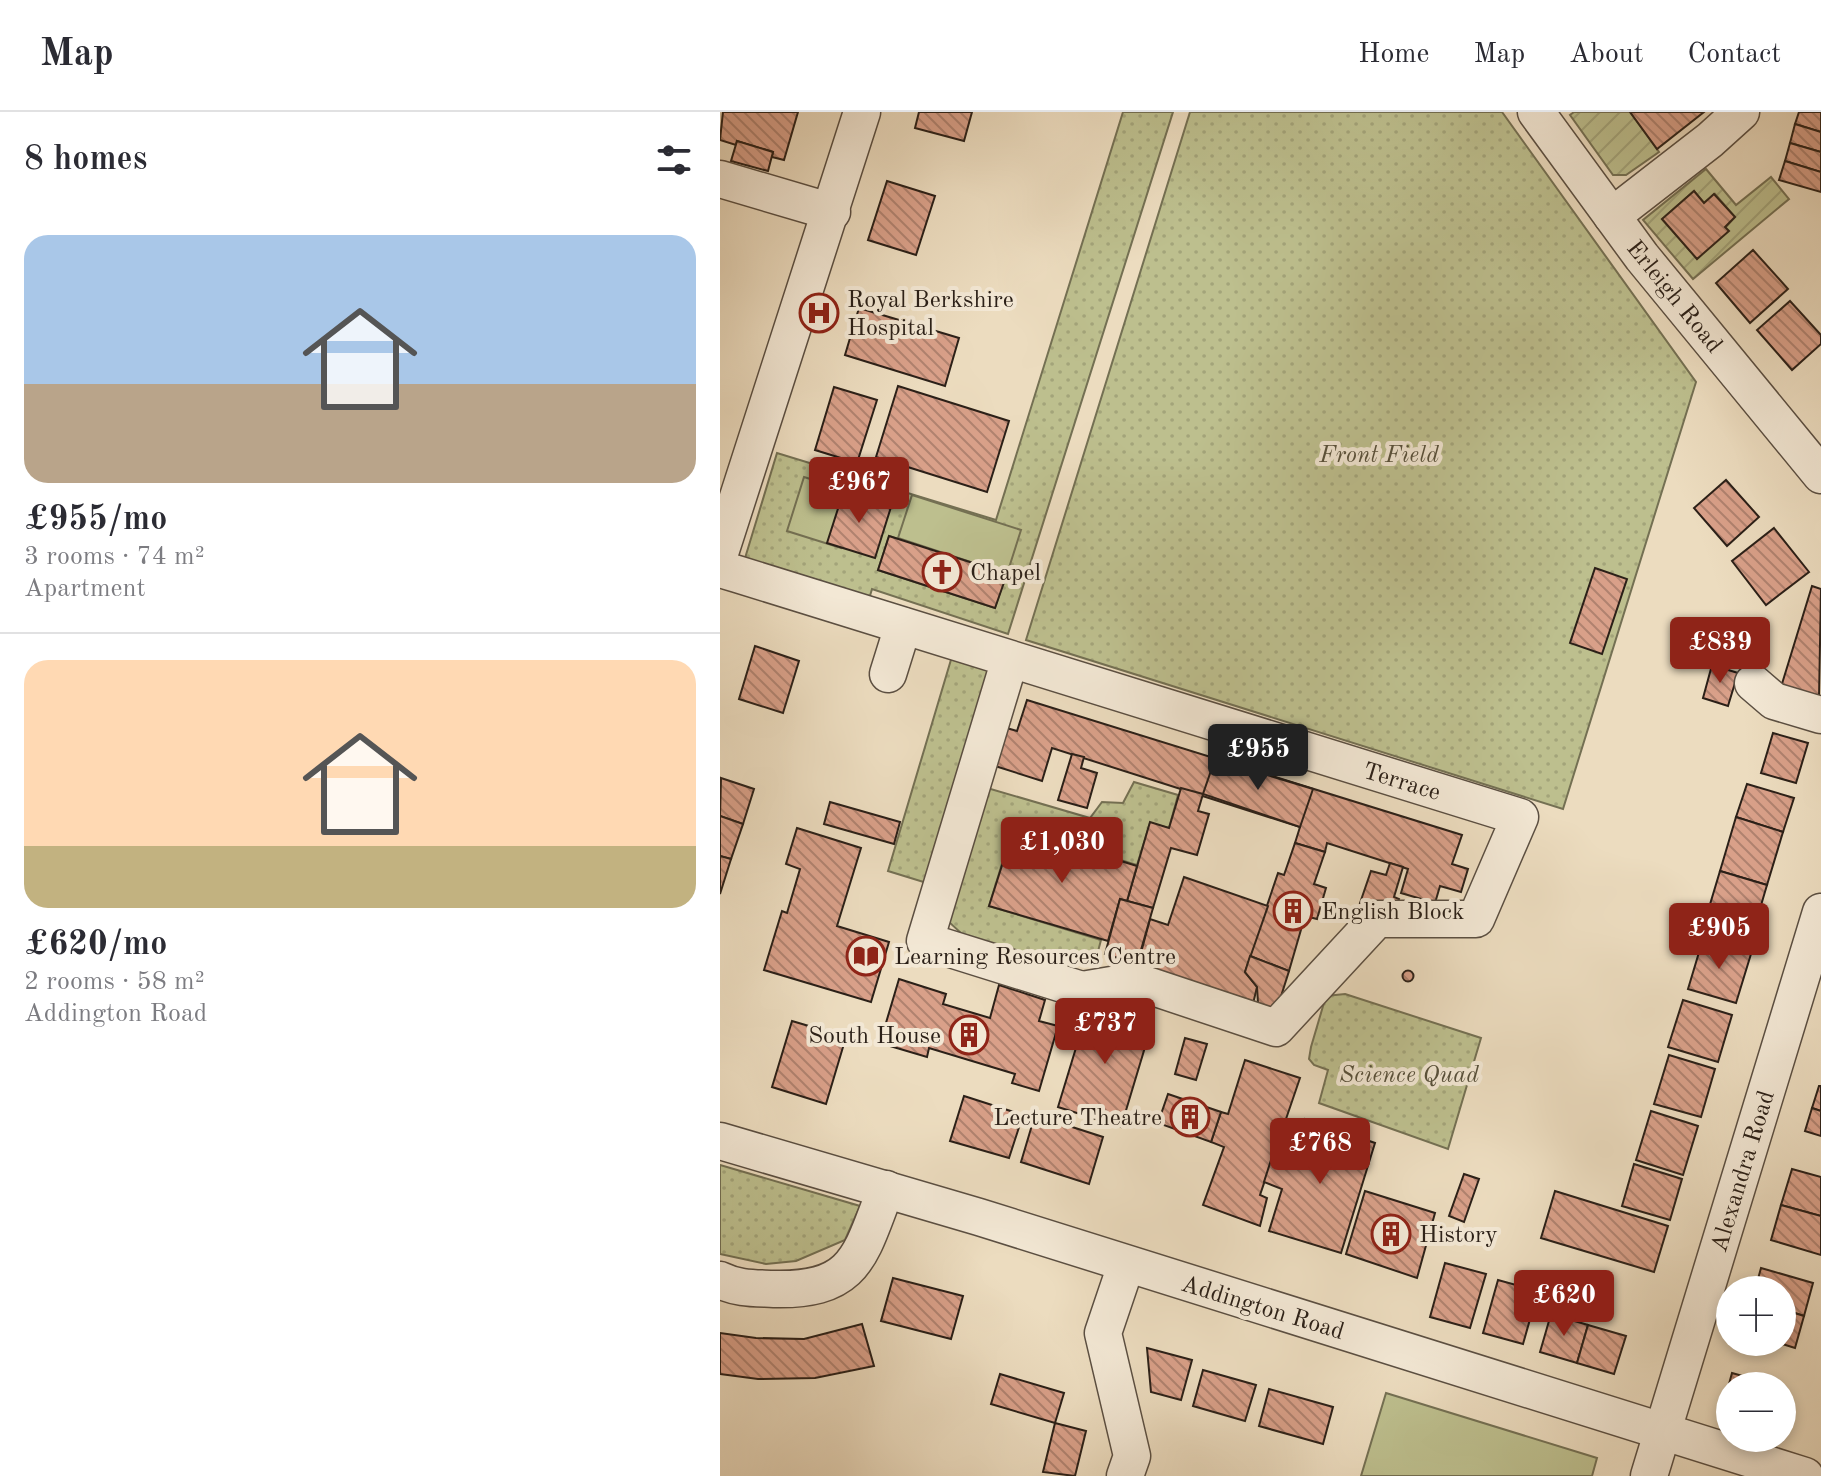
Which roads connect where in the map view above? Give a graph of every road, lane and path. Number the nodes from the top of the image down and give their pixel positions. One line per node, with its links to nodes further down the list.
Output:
1 (862, 112): 5 (street)
2 (1536, 112): 6 (street, Erleigh Road)
3 (1741, 112): 6 (street)
4 (721, 178): 5 (street)
5 (832, 212): 8 (street)
6 (1612, 216): 7 (street, Erleigh Road)
7 (1821, 475)
8 (728, 502): 9 (street)
9 (720, 553)
10 (720, 569): 11 (street, Terrace)
11 (903, 626): 12 (street, Terrace); 13 (street)
12 (1010, 659): 12 (street, Terrace)
13 (888, 674)
14 (1753, 683): 15 (street)
15 (1821, 715)
16 (1821, 912): 21 (street, Alexandra Road)
17 (720, 1141): 18 (street, Addington Road)
18 (886, 1189): 19 (street, Addington Road); 20 (street)
19 (1126, 1265): 21 (street, Addington Road); 22 (street)
20 (720, 1280)
21 (1663, 1430): 23 (street, Alexandra Road); 24 (street, Addington Road)
22 (1125, 1476)
23 (1649, 1476)
24 (1805, 1476)

